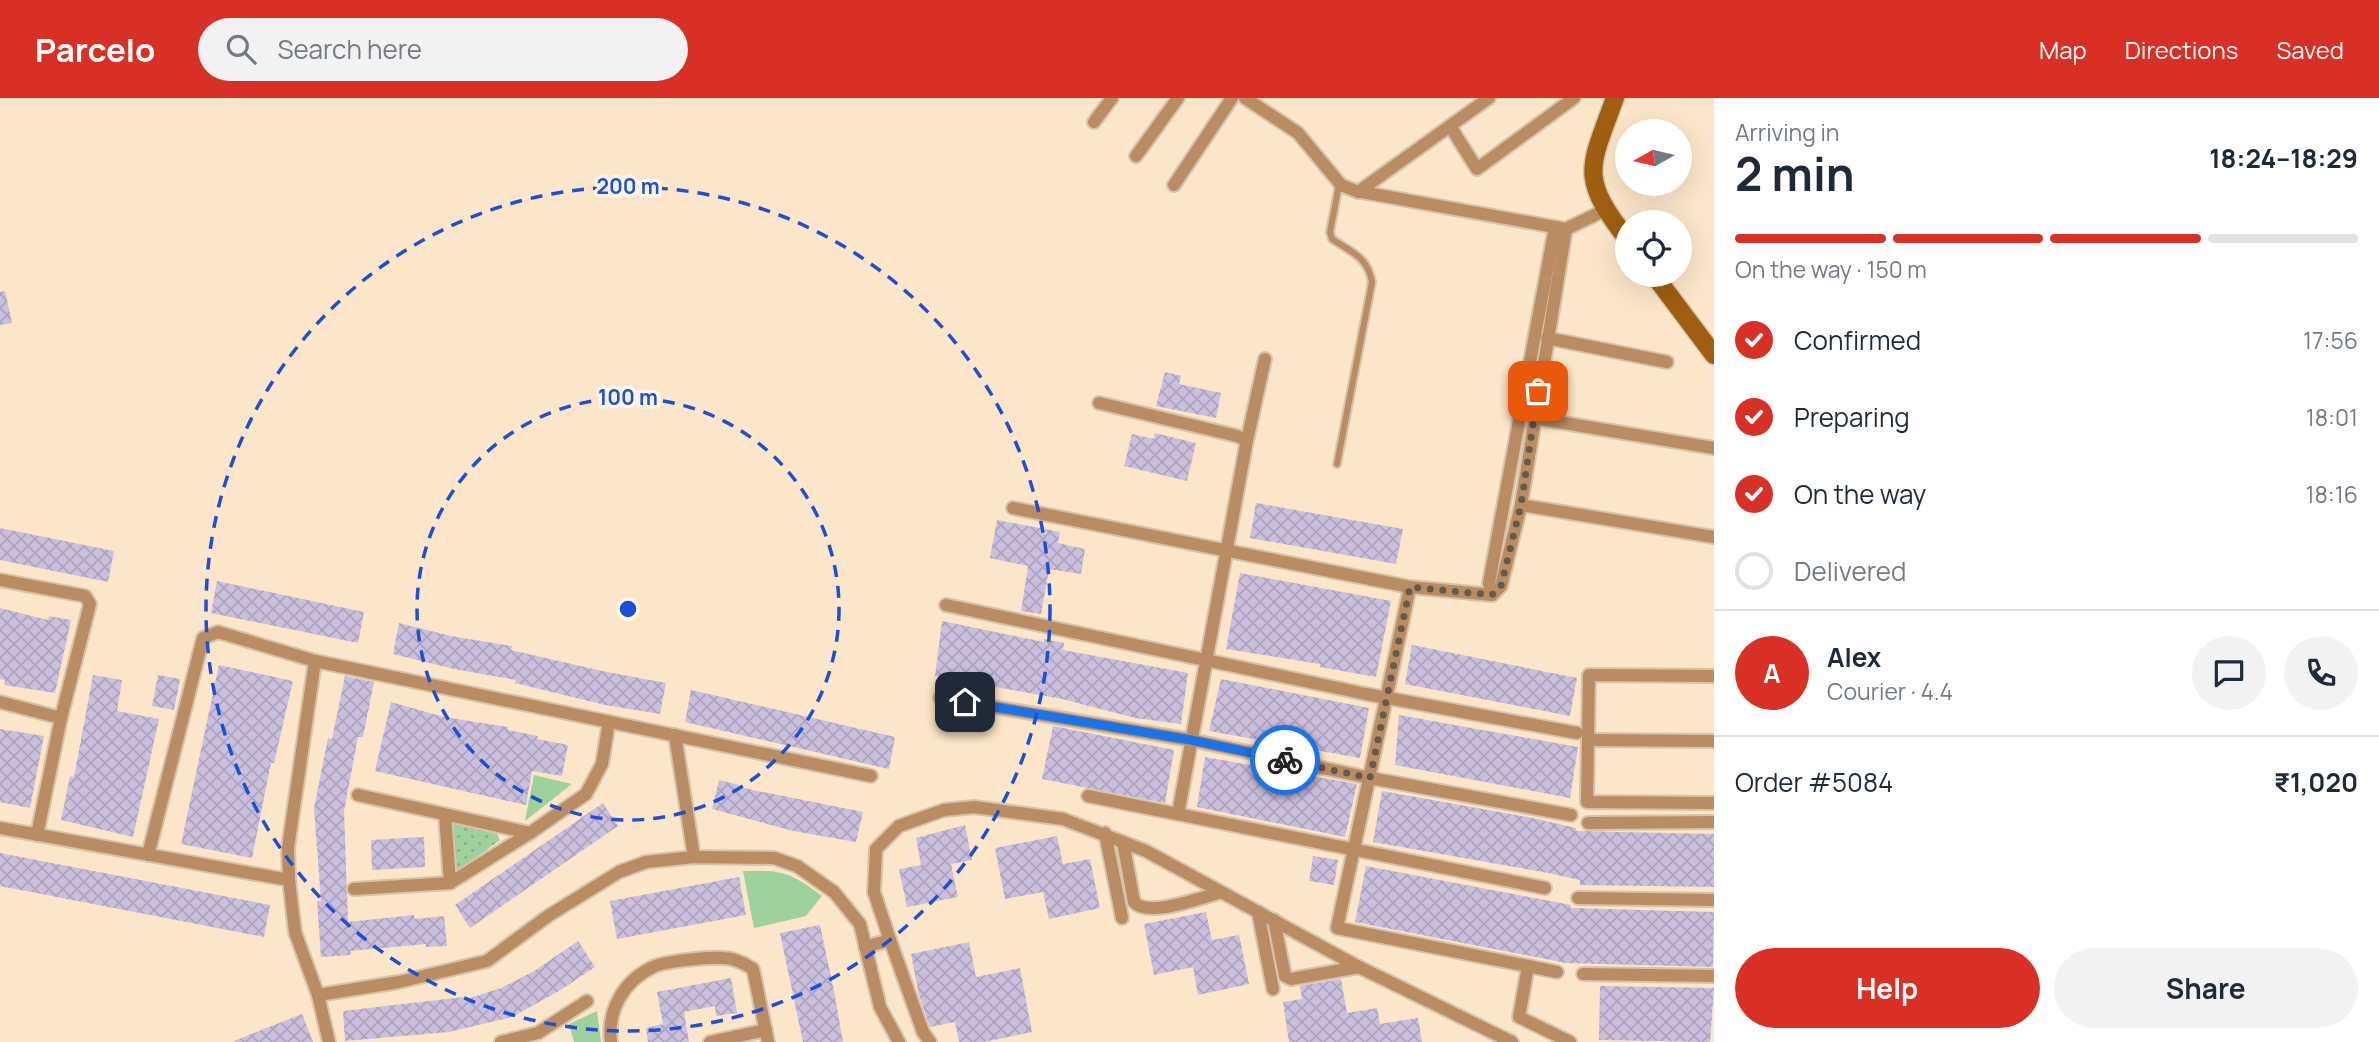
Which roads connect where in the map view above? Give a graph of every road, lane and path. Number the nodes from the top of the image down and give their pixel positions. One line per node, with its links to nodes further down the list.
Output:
1 (1112, 98): 8 (street)
2 (1178, 98): 10 (street)
3 (1232, 98): 12 (street)
4 (1245, 98): 11 (street)
5 (1489, 98): 9 (street)
6 (1574, 98): 9 (street)
7 (1615, 98): 14 (street)
8 (1094, 122)
9 (1450, 126): 13 (street)
10 (1136, 156)
11 (1340, 183): 13 (street); 26 (lane)
12 (1174, 185)
13 (1358, 191): 16 (street)
14 (1605, 210): 15 (street); 16 (street)
15 (1615, 223)
16 (1560, 228): 18 (street); 33 (street)
17 (1663, 287): 19 (street)
18 (1547, 338): 21 (street); 23 (street)
19 (1714, 355)
20 (1265, 359): 24 (street)
21 (1667, 362)
22 (1099, 404): 24 (street)
23 (1534, 418): 25 (street); 27 (street)
24 (1246, 445): 30 (street)
25 (1714, 448)
26 (1337, 464)
27 (1521, 505): 29 (street); 33 (street)
28 (1013, 508): 30 (street)
29 (1714, 537)
30 (1227, 549): 32 (street); 36 (street)
31 (0, 580): 41 (street)
32 (1410, 587): 33 (street); 39 (street)
33 (1492, 595)
34 (946, 605): 36 (street)
35 (315, 661): 42 (street); 63 (street); 65 (street)
36 (1206, 661): 39 (street); 45 (street)
37 (1714, 676): 44 (street)
38 (940, 698): 45 (street)
39 (1387, 698): 44 (street); 48 (street)
40 (0, 702): 41 (street)
41 (61, 718): 60 (street)
42 (609, 722): 43 (street); 59 (street)
43 (675, 735): 47 (street); 64 (street)
44 (1583, 737): 46 (street); 51 (street)
45 (1191, 740): 48 (street); 52 (street)
46 (1714, 741)
47 (871, 776)
48 (1370, 778): 54 (street); 62 (street)
49 (358, 795): 53 (street)
50 (1088, 796): 52 (street)
51 (1714, 803)
52 (1178, 814): 62 (street)
53 (446, 815): 59 (street); 66 (street)
54 (1571, 815)
55 (1714, 822): 56 (street)
56 (1588, 823)
57 (0, 828): 60 (street)
58 (1105, 833): 61 (street); 73 (street); 74 (street)
59 (530, 834): 66 (street)
60 (37, 835): 63 (street)
61 (1123, 842): 69 (street); 69 (street)
62 (1354, 850): 67 (street); 79 (street)
63 (148, 855): 65 (street)
64 (694, 857): 76 (street); 85 (street)
65 (289, 880): 85 (street)
66 (450, 883): 68 (street)
67 (1545, 888)
68 (354, 890)
69 (1219, 893): 72 (street)
70 (1578, 898): 71 (street)
71 (1714, 900)
72 (1258, 912): 75 (street); 84 (street)
73 (1122, 918)
74 (883, 919): 76 (street); 77 (street)
75 (1274, 920): 80 (street); 80 (street)
76 (860, 924): 78 (street)
77 (890, 940): 78 (street); 94 (street)
78 (864, 947): 93 (street)
79 (1528, 966): 81 (street); 97 (street)
80 (1359, 967): 87 (street)
81 (1557, 972)
82 (1583, 974): 83 (street)
83 (1714, 976)
84 (1273, 989)
85 (318, 995): 89 (street)
86 (587, 1001): 90 (street)
87 (1482, 1026): 95 (street); 96 (street)
88 (767, 1036): 91 (street); 92 (street)
89 (329, 1042)
90 (501, 1042)
91 (611, 1042)
92 (710, 1042)
93 (899, 1042)
94 (930, 1042)
95 (1485, 1042)
96 (1512, 1042)
97 (1570, 1042)

